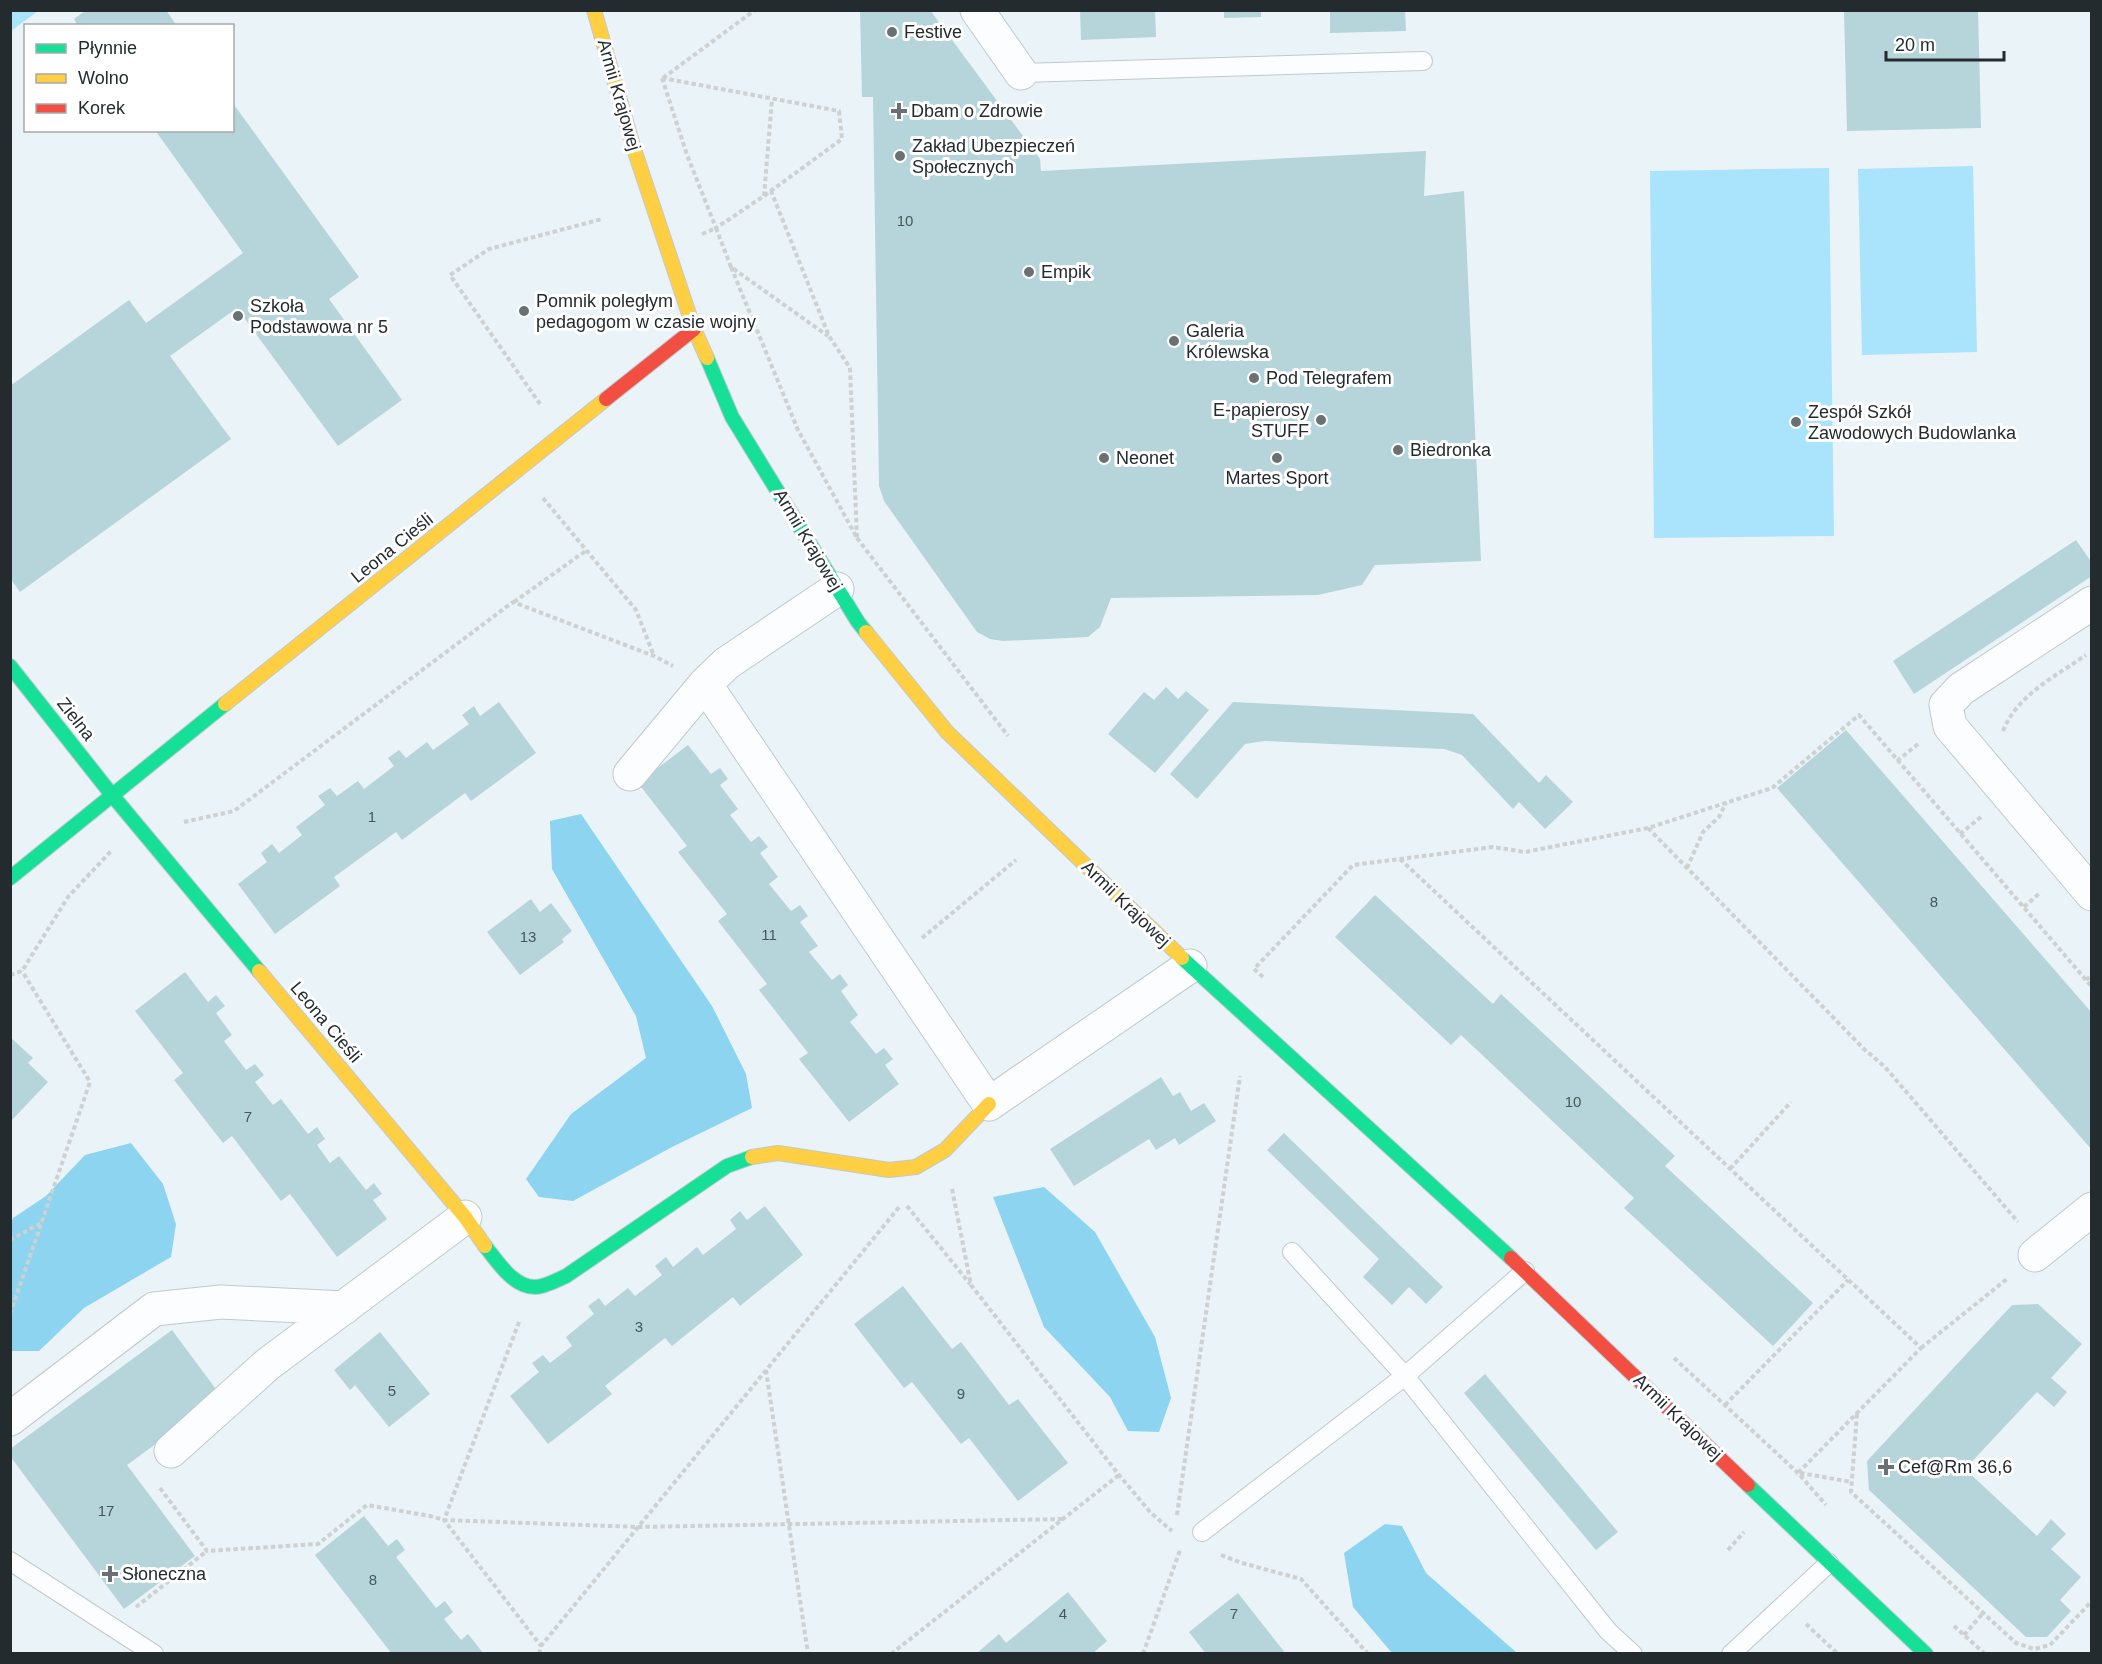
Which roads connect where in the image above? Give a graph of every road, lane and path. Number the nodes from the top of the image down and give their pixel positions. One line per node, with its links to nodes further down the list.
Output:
1 (594, 10): 14 (street, Armii Krajowej)
2 (754, 10): 6 (path)
3 (977, 10): 5 (street)
4 (1423, 61): 5 (lane)
5 (1021, 73)
6 (662, 78): 7 (path); 11 (path)
7 (772, 99): 8 (path); 9 (path)
8 (771, 191): 9 (path); 15 (path)
9 (764, 196): 11 (path)
10 (602, 219): 16 (path)
11 (716, 228): 12 (path); 13 (path)
12 (698, 235)
13 (732, 267): 15 (path); 18 (path)
14 (694, 329): 20 (street, Armii Krajowej); 30 (street, Leona Cieśli)
15 (829, 336): 18 (path)
16 (541, 407)
17 (543, 496): 19 (path)
18 (857, 538): 27 (path)
19 (587, 550): 21 (path); 24 (path)
20 (837, 590): 26 (street); 40 (street, Armii Krajowej)
21 (513, 602): 24 (path); 33 (path)
22 (2091, 603): 38 (street)
23 (2091, 651): 28 (path)
24 (654, 656): 26 (path)
25 (10, 666): 30 (street, Zielna)
26 (705, 684): 29 (street); 39 (street)
27 (1010, 737)
28 (2003, 738)
29 (630, 774)
30 (112, 795): 33 (street, Leona Cieśli); 37 (street, Leona Cieśli)
31 (1726, 803): 32 (path); 36 (path); 44 (path)
32 (1648, 828): 34 (path); 36 (path)
33 (143, 832): 41 (path); 54 (street, Leona Cieśli)
34 (1400, 858): 45 (path); 51 (path)
35 (1016, 860): 39 (path)
36 (1687, 868): 52 (path)
37 (10, 878)
38 (2091, 894)
39 (894, 962): 49 (street)
40 (1190, 966): 49 (street); 59 (street, Armii Krajowej)
41 (22, 971): 42 (path); 55 (path)
42 (10, 975)
43 (2091, 975): 44 (path)
44 (2086, 980): 46 (path)
45 (1268, 983)
46 (2091, 987)
47 (1240, 1076): 73 (path)
48 (1791, 1102): 51 (path)
49 (989, 1104): 50 (street)
50 (945, 1150): 61 (path); 62 (street)
51 (1731, 1169): 60 (path)
52 (2006, 1209)
53 (2091, 1209): 58 (street)
54 (465, 1217): 62 (street, Leona Cieśli); 63 (street)
55 (42, 1222): 56 (path); 64 (path)
56 (10, 1240)
57 (1292, 1252): 67 (lane)
58 (2036, 1255): 65 (path)
59 (1525, 1271): 67 (lane); 86 (street, Armii Krajowej)
60 (1848, 1280): 65 (path); 68 (path)
61 (971, 1285): 66 (path); 73 (path)
62 (531, 1287): 76 (path)
63 (344, 1308): 70 (street); 71 (street)
64 (10, 1314)
65 (1921, 1348): 69 (path)
66 (766, 1370): 78 (path); 79 (path)
67 (1405, 1376): 81 (lane); 99 (lane)
68 (1725, 1405)
69 (1857, 1413): 72 (path); 75 (path)
70 (10, 1419)
71 (171, 1451): 84 (path)
72 (1798, 1473): 74 (path); 75 (path)
73 (1119, 1475): 77 (path)
74 (1791, 1481)
75 (1852, 1482): 89 (path)
76 (444, 1520): 79 (path); 84 (path); 92 (path)
77 (1063, 1520): 78 (path); 96 (path)
78 (789, 1524): 79 (path); 95 (path)
79 (638, 1527): 92 (path)
80 (1747, 1530): 83 (path)
81 (1202, 1533): 82 (path)
82 (1184, 1540): 97 (path); 98 (path)
83 (1728, 1550)
84 (207, 1551): 90 (path)
85 (10, 1561): 90 (lane)
86 (1829, 1563): 88 (lane); 102 (street, Armii Krajowej)
87 (2091, 1601): 89 (path)
88 (1785, 1604): 100 (lane); 101 (path)
89 (1983, 1613): 91 (path)
90 (112, 1626): 93 (lane)
91 (1964, 1635)
92 (541, 1646): 94 (path)
93 (154, 1653)
94 (539, 1653)
95 (808, 1653)
96 (891, 1653)
97 (1143, 1653)
98 (1368, 1653)
99 (1633, 1653)
100 (1731, 1653)
101 (1838, 1653)
102 (1926, 1653)

